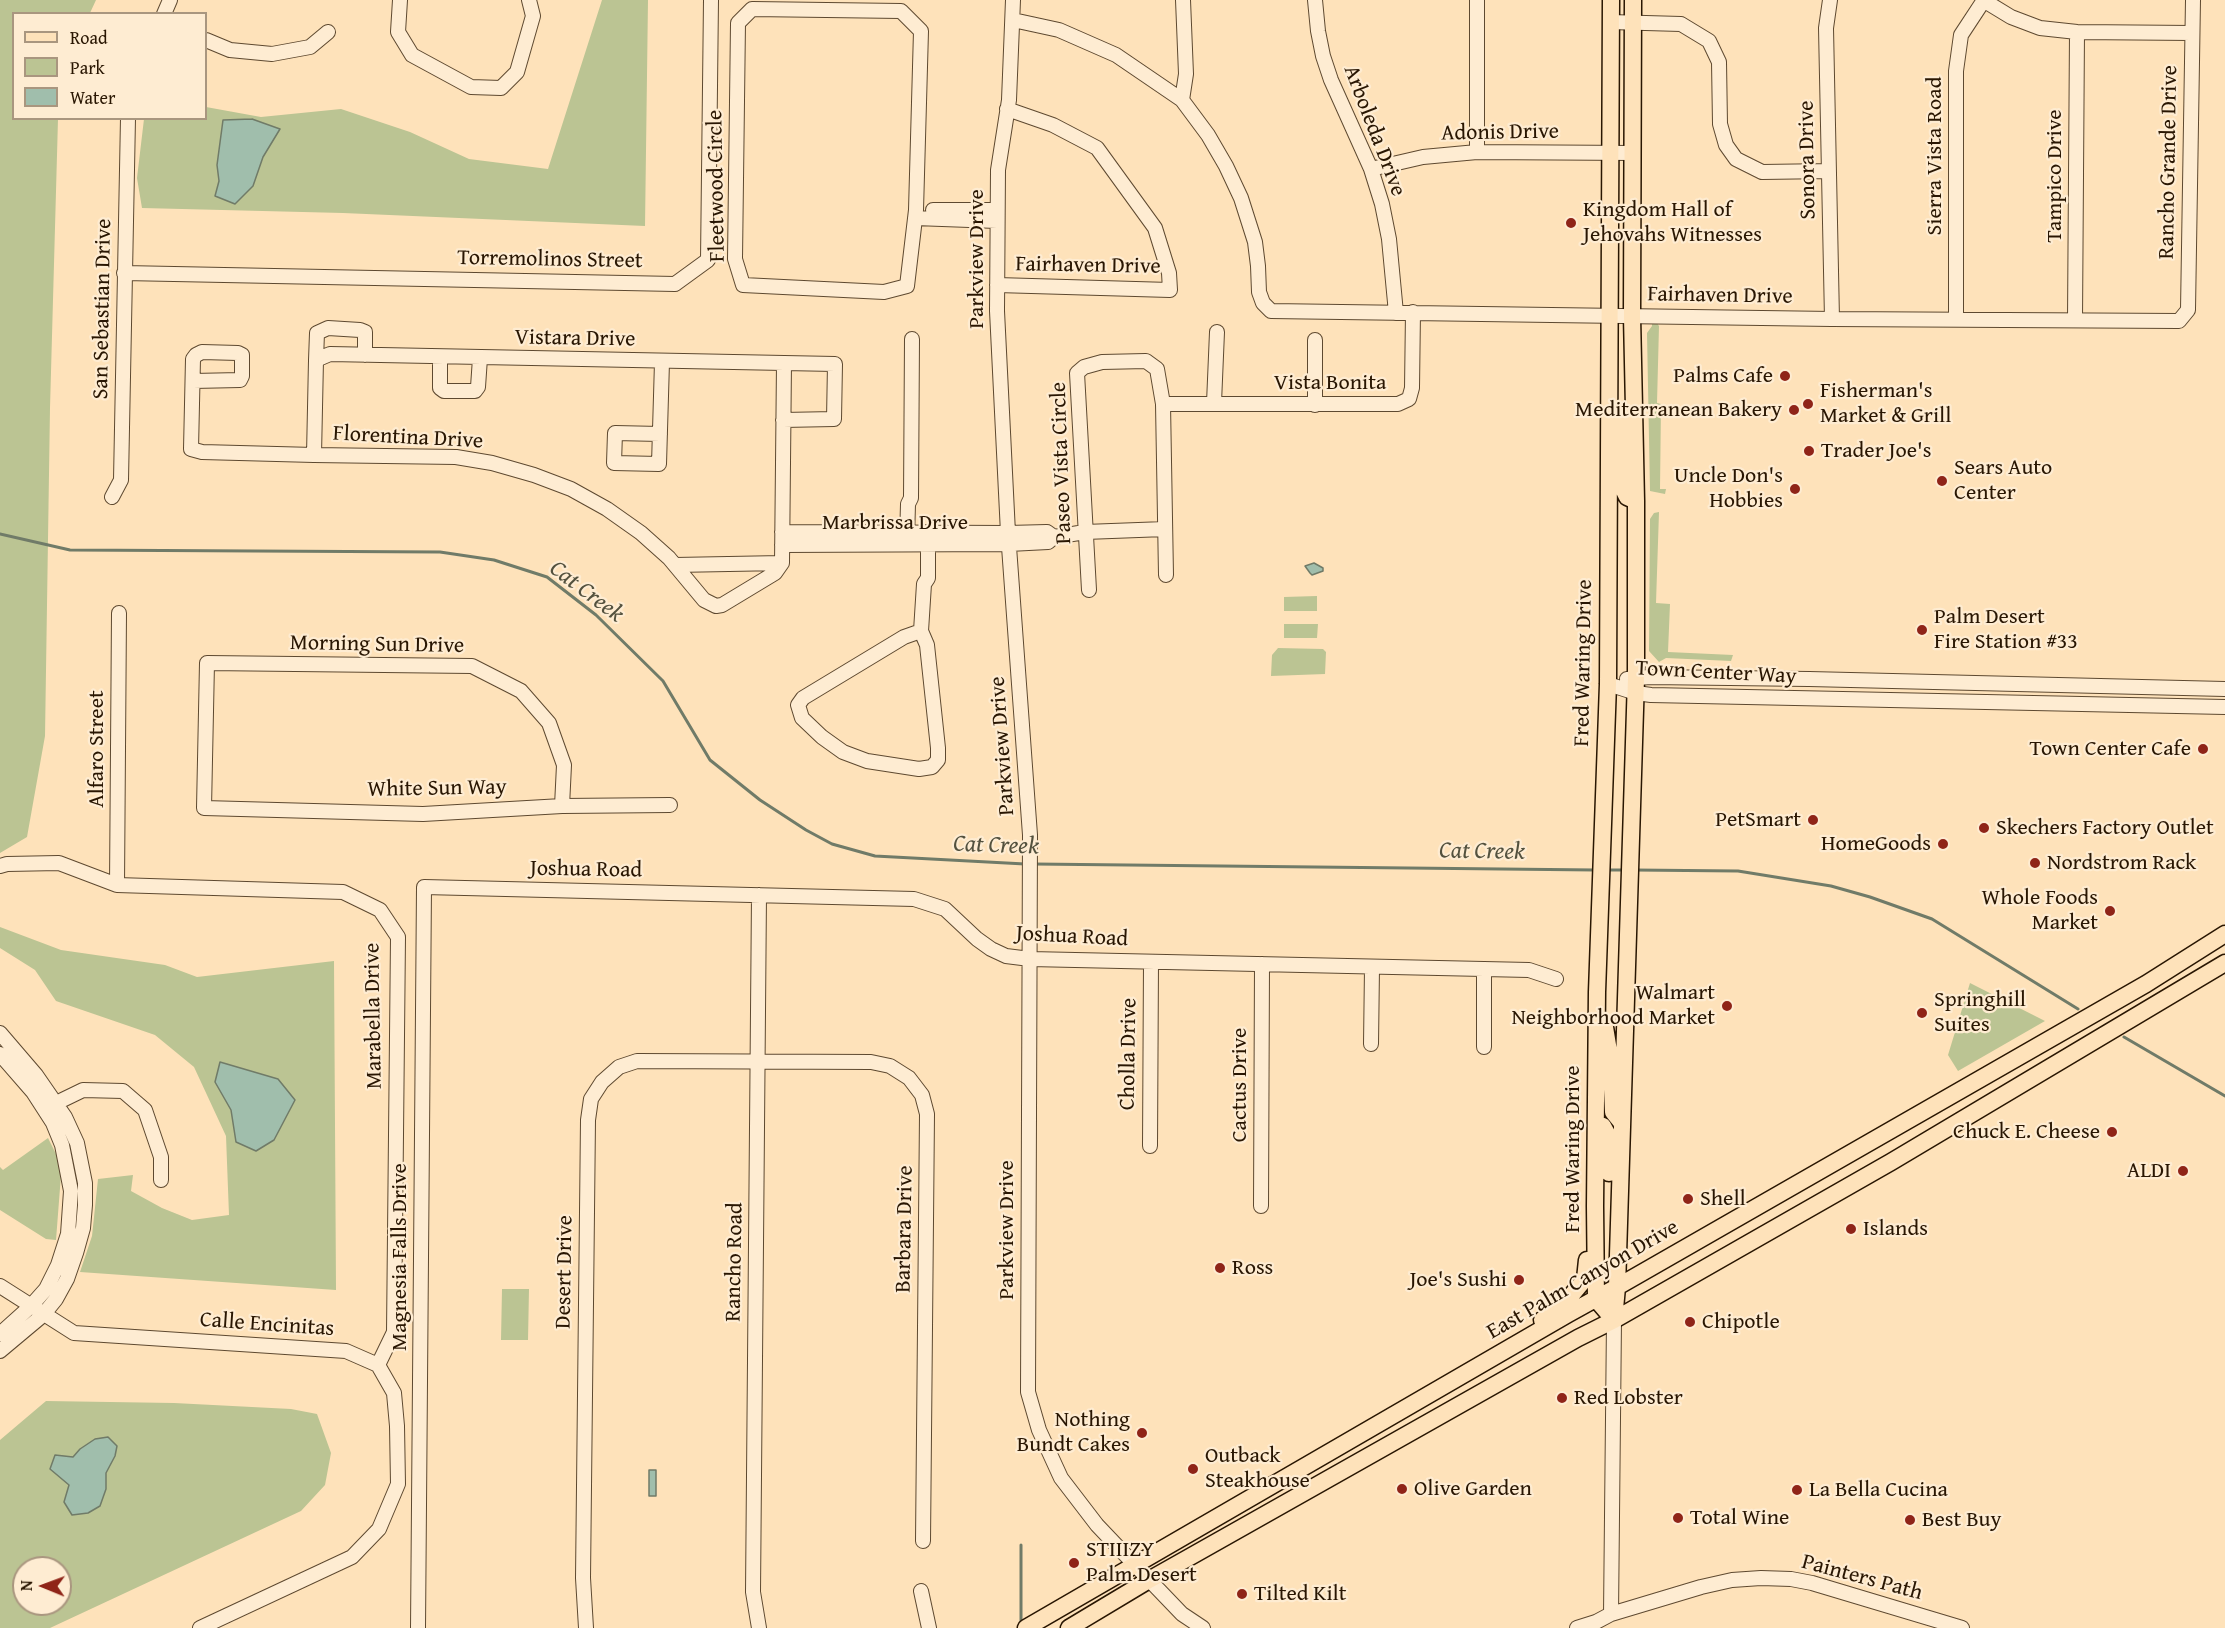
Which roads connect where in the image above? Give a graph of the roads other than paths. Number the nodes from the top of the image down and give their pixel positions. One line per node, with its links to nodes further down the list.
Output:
1 (400, 0): 2 (street)
2 (529, 0)
3 (711, 0): 30 (street, Torremolinos Street)
4 (1013, 0): 13 (street, Parkview Drive)
5 (1183, 0): 20 (street)
6 (1316, 0): 26 (street, Arboleda Drive)
7 (1477, 0): 23 (street)
8 (1611, 0): 14 (main road, Fred Waring Drive)
9 (1633, 0): 15 (main road, Fred Waring Drive)
10 (1830, 0): 27 (street, Sonora Drive)
11 (1984, 0): 17 (street); 36 (street, Sierra Vista Road)
12 (2193, 0): 18 (street, Rancho Grande Drive)
13 (1013, 20): 20 (street); 21 (street, Parkview Drive)
14 (1610, 22): 15 (street); 24 (main road, Fred Waring Drive)
15 (1632, 22): 25 (main road, Fred Waring Drive); 27 (street)
16 (328, 32): 19 (street)
17 (2077, 32): 18 (street); 38 (street, Tampico Drive)
18 (2192, 33): 39 (street, Rancho Grande Drive)
19 (207, 40)
20 (1182, 100): 32 (street, Fairhaven Drive)
21 (1007, 110): 29 (street, Parkview Drive); 31 (street, Fairhaven Drive)
22 (128, 120): 30 (street, San Sebastian Drive)
23 (1477, 152): 24 (street, Adonis Drive); 26 (street, Adonis Drive)
24 (1610, 153): 25 (street, Adonis Drive); 34 (main road, Fred Waring Drive)
25 (1633, 153): 35 (main road, Fred Waring Drive)
26 (1371, 169): 32 (street, Arboleda Drive)
27 (1829, 171): 37 (street, Sonora Drive)
28 (915, 214): 28 (street, Fleetwood Circle); 29 (street)
29 (997, 216): 31 (street, Parkview Drive)
30 (124, 273): 57 (street, San Sebastian Drive)
31 (997, 285): 65 (street, Parkview Drive)
32 (1395, 312): 33 (street, Fairhaven Drive)
33 (1413, 312): 34 (street, Fairhaven Drive); 53 (street, Vista Bonita)
34 (1608, 316): 35 (street, Fairhaven Drive); 50 (main road, Fred Waring Drive)
35 (1632, 316): 37 (street, Fairhaven Drive); 58 (main road, Fred Waring Drive)
36 (1956, 318): 37 (street, Fairhaven Drive); 38 (street, Fairhaven Drive)
37 (1832, 319)
38 (2075, 320): 39 (street, Fairhaven Drive)
39 (2179, 321)
40 (1217, 332): 51 (street)
41 (912, 339): 64 (street)
42 (1315, 340): 53 (street)
43 (365, 355): 44 (street, Vistara Drive); 46 (street, Vistara Drive); 46 (street)
44 (440, 357): 45 (street, Vistara Drive); 45 (street)
45 (480, 358): 47 (street, Vistara Drive)
46 (316, 360): 56 (street)
47 (662, 362): 48 (street, Vistara Drive); 55 (street)
48 (784, 363): 54 (street); 54 (street, Vistara Drive)
49 (193, 381): 56 (street, Florentina Drive)
50 (1609, 383): 58 (main road); 72 (main road, Fred Waring Drive)
51 (1214, 403): 52 (street, Vista Bonita); 53 (street, Vista Bonita)
52 (1163, 404): 59 (street, Paseo Vista Circle); 60 (street, Paseo Vista Circle)
53 (1315, 405)
54 (783, 420): 61 (street)
55 (660, 434)
56 (314, 455): 67 (street, Florentina Drive)
57 (112, 497)
58 (1636, 501): 73 (main road, Fred Waring Drive)
59 (1165, 529): 60 (street, Marbrissa Drive); 68 (street, Paseo Vista Circle)
60 (1085, 532): 65 (street, Marbrissa Drive); 69 (street, Paseo Vista Circle)
61 (782, 538): 62 (street, Marbrissa Drive); 66 (street)
62 (815, 538): 63 (street, Marbrissa Drive); 63 (street, Marbrissa Drive)
63 (858, 538): 64 (street, Marbrissa Drive)
64 (918, 538): 65 (street, Marbrissa Drive); 71 (street)
65 (1009, 539): 84 (street, Parkview Drive)
66 (782, 563): 67 (street); 67 (street, Florentina Drive)
67 (675, 565)
68 (1166, 575)
69 (1089, 590)
70 (119, 613): 80 (street, Alfaro Street)
71 (921, 631): 71 (street)
72 (1608, 684): 73 (street, Town Center Way); 92 (main road, Fred Waring Drive)
73 (1636, 685): 74 (street, Town Center Way); 75 (street, Town Center Way); 99 (main road, Fred Waring Drive)
74 (2225, 689)
75 (2225, 707)
76 (670, 804): 77 (street, White Sun Way)
77 (562, 806): 78 (street, White Sun Way); 78 (street, Morning Sun Drive)
78 (204, 808)
79 (0, 866): 80 (street, Marabella Drive)
80 (117, 885): 115 (street, Marabella Drive)
81 (424, 887): 82 (street, Joshua Road); 123 (street, Magnesia Falls Drive)
82 (759, 895): 84 (street, Joshua Road); 97 (street, Rancho Road)
83 (2221, 937): 91 (main road); 107 (main road, East Palm Canyon Drive)
84 (1030, 959): 85 (street, Joshua Road); 117 (street, Parkview Drive)
85 (1151, 962): 87 (street, Joshua Road); 101 (street, Cholla Drive)
86 (2225, 963): 91 (main road)
87 (1262, 964): 88 (street, Joshua Road); 103 (street, Cactus Drive)
88 (1372, 968): 89 (street, Joshua Road); 94 (street)
89 (1484, 969): 90 (street, Joshua Road); 95 (street)
90 (1556, 979)
91 (2172, 994): 111 (main road)
92 (1597, 1014): 99 (main road); 100 (main road, Fred Waring Drive)
93 (0, 1033): 98 (street)
94 (1371, 1044)
95 (1484, 1047)
96 (0, 1054): 98 (street)
97 (758, 1061): 116 (street, Barbara Drive); 124 (street, Desert Drive); 125 (street, Rancho Road)
98 (51, 1105): 102 (street); 109 (street); 110 (street)
99 (1622, 1123): 105 (main road, Fred Waring Drive)
100 (1596, 1124): 104 (main road, Fred Waring Drive); 105 (main road)
101 (1150, 1146)
102 (161, 1180)
103 (1261, 1206)
104 (1595, 1206): 108 (main road, Fred Waring Drive); 113 (main road)
105 (1619, 1207): 107 (main road, Fred Waring Drive)
106 (0, 1286): 109 (street, Calle Encinitas)
107 (1617, 1287): 108 (main road, East Palm Canyon Drive); 111 (main road, Fred Waring Drive)
108 (1596, 1299): 111 (main road); 113 (main road, East Palm Canyon Drive)
109 (30, 1307): 110 (street, Calle Encinitas); 112 (street)
110 (44, 1315): 114 (street); 115 (street, Calle Encinitas)
111 (1614, 1320): 118 (main road); 120 (street, Fred Waring Drive)
112 (0, 1334)
113 (1522, 1340): 117 (main road, East Palm Canyon Drive)
114 (0, 1351)
115 (378, 1365): 122 (street)
116 (922, 1541)
117 (1134, 1565): 118 (street); 127 (main road, East Palm Canyon Drive)
118 (1149, 1580): 121 (main road); 128 (street)
119 (921, 1591): 126 (street)
120 (1611, 1614): 129 (street, Painters Path); 130 (street, Painters Path)
121 (1071, 1627)
122 (200, 1628)
123 (418, 1628)
124 (586, 1628)
125 (759, 1628)
126 (928, 1628)
127 (1026, 1628)
128 (1203, 1628)
129 (1576, 1628)
130 (1962, 1628)

